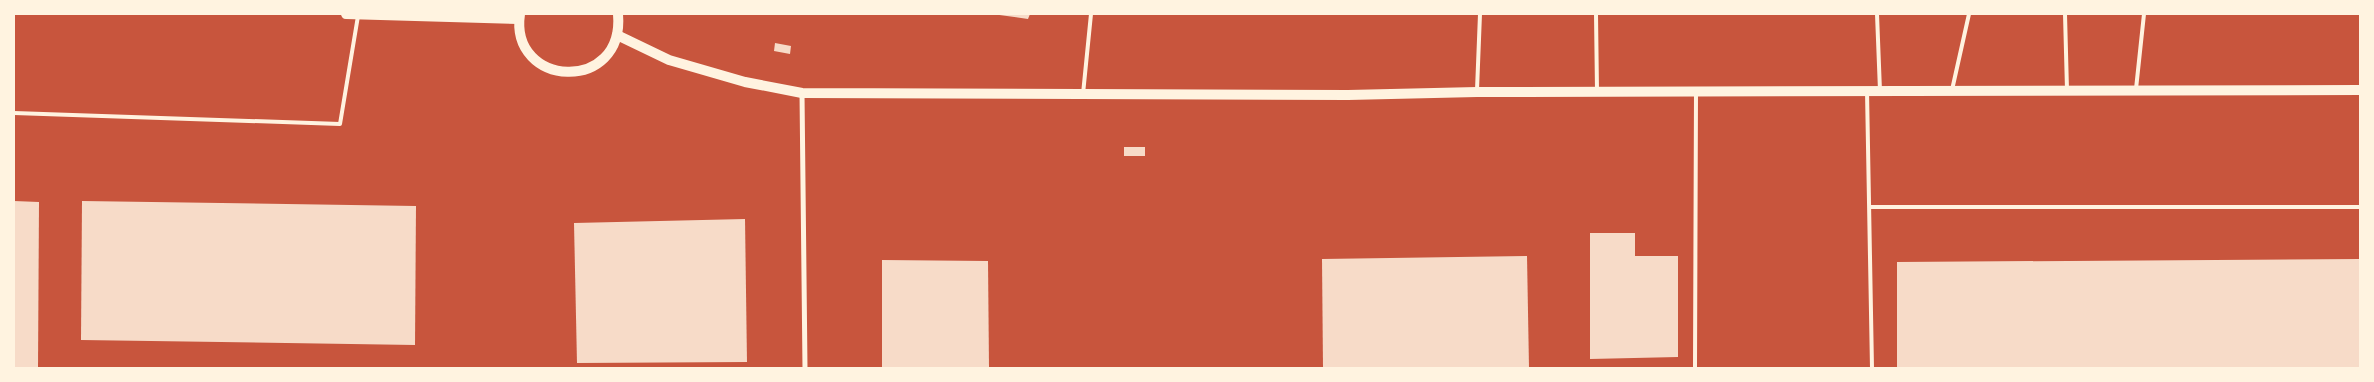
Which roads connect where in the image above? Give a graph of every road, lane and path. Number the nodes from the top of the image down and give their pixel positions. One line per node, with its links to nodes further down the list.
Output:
1 (346, 14): 10 (main road)
2 (618, 14): 12 (main road)
3 (1091, 14): 23 (lane)
4 (1480, 14): 19 (lane)
5 (1596, 14): 22 (lane)
6 (1877, 14): 17 (lane)
7 (1969, 14): 18 (lane)
8 (2065, 14): 13 (lane)
9 (2144, 14): 14 (lane)
10 (358, 16): 11 (main road); 24 (lane)
11 (519, 16): 12 (main road)
12 (618, 35): 21 (main road)
13 (2068, 90): 14 (main road); 18 (main road)
14 (2136, 90): 15 (main road)
15 (2360, 90)
16 (1868, 91): 17 (main road); 20 (main road); 25 (lane)
17 (1880, 91): 18 (main road)
18 (1952, 91)
19 (1477, 92): 22 (main road); 23 (main road)
20 (1696, 92): 22 (main road); 28 (lane)
21 (802, 93): 23 (main road); 27 (street)
22 (1597, 93)
23 (1083, 94)
24 (14, 113)
25 (1870, 207): 26 (lane); 29 (lane)
26 (2360, 207)
27 (805, 368)
28 (1695, 368)
29 (1872, 368)

